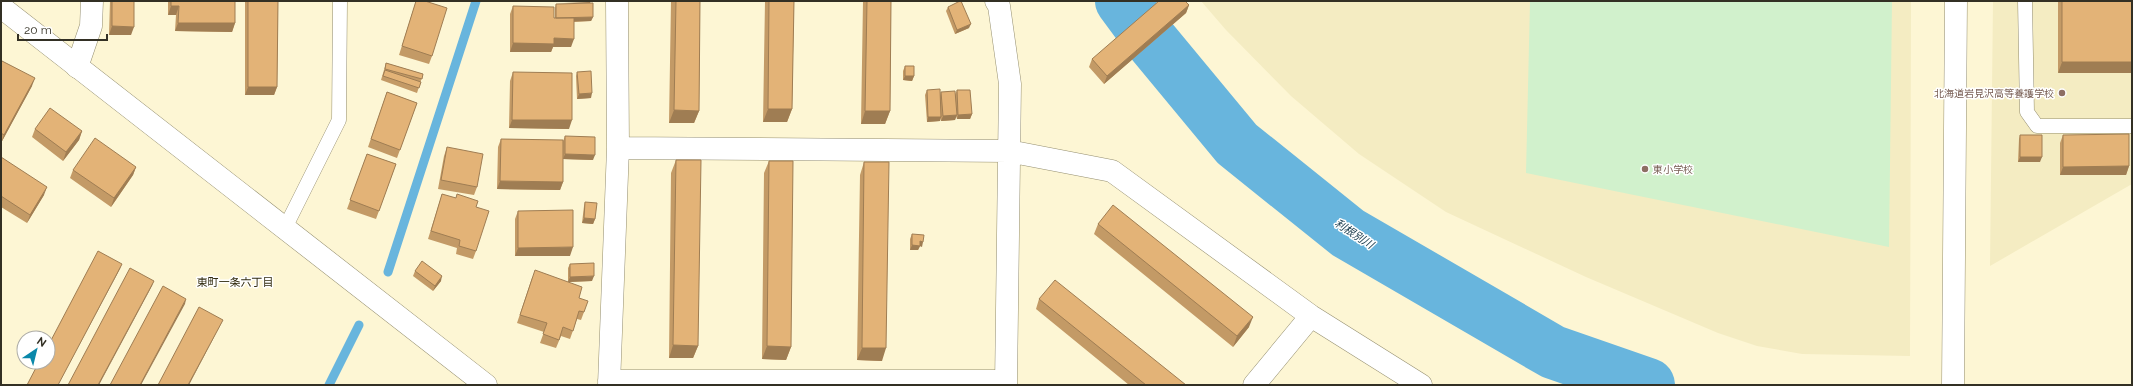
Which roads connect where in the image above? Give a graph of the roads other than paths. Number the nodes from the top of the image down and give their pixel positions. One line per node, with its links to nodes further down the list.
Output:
1 (92, 1): 8 (street)
2 (340, 1): 12 (lane)
3 (617, 1): 10 (street)
4 (996, 1): 11 (street)
5 (1956, 1): 16 (street)
6 (2025, 1): 9 (lane)
7 (1, 8): 8 (street)
8 (77, 67): 12 (street)
9 (2132, 126)
10 (618, 148): 11 (street); 14 (street)
11 (1008, 151): 13 (street); 15 (street)
12 (285, 228): 17 (street)
13 (1311, 316): 18 (street); 19 (street)
14 (609, 383): 15 (street)
15 (1006, 383)
16 (1953, 384)
17 (486, 385)
18 (1254, 385)
19 (1421, 385)

